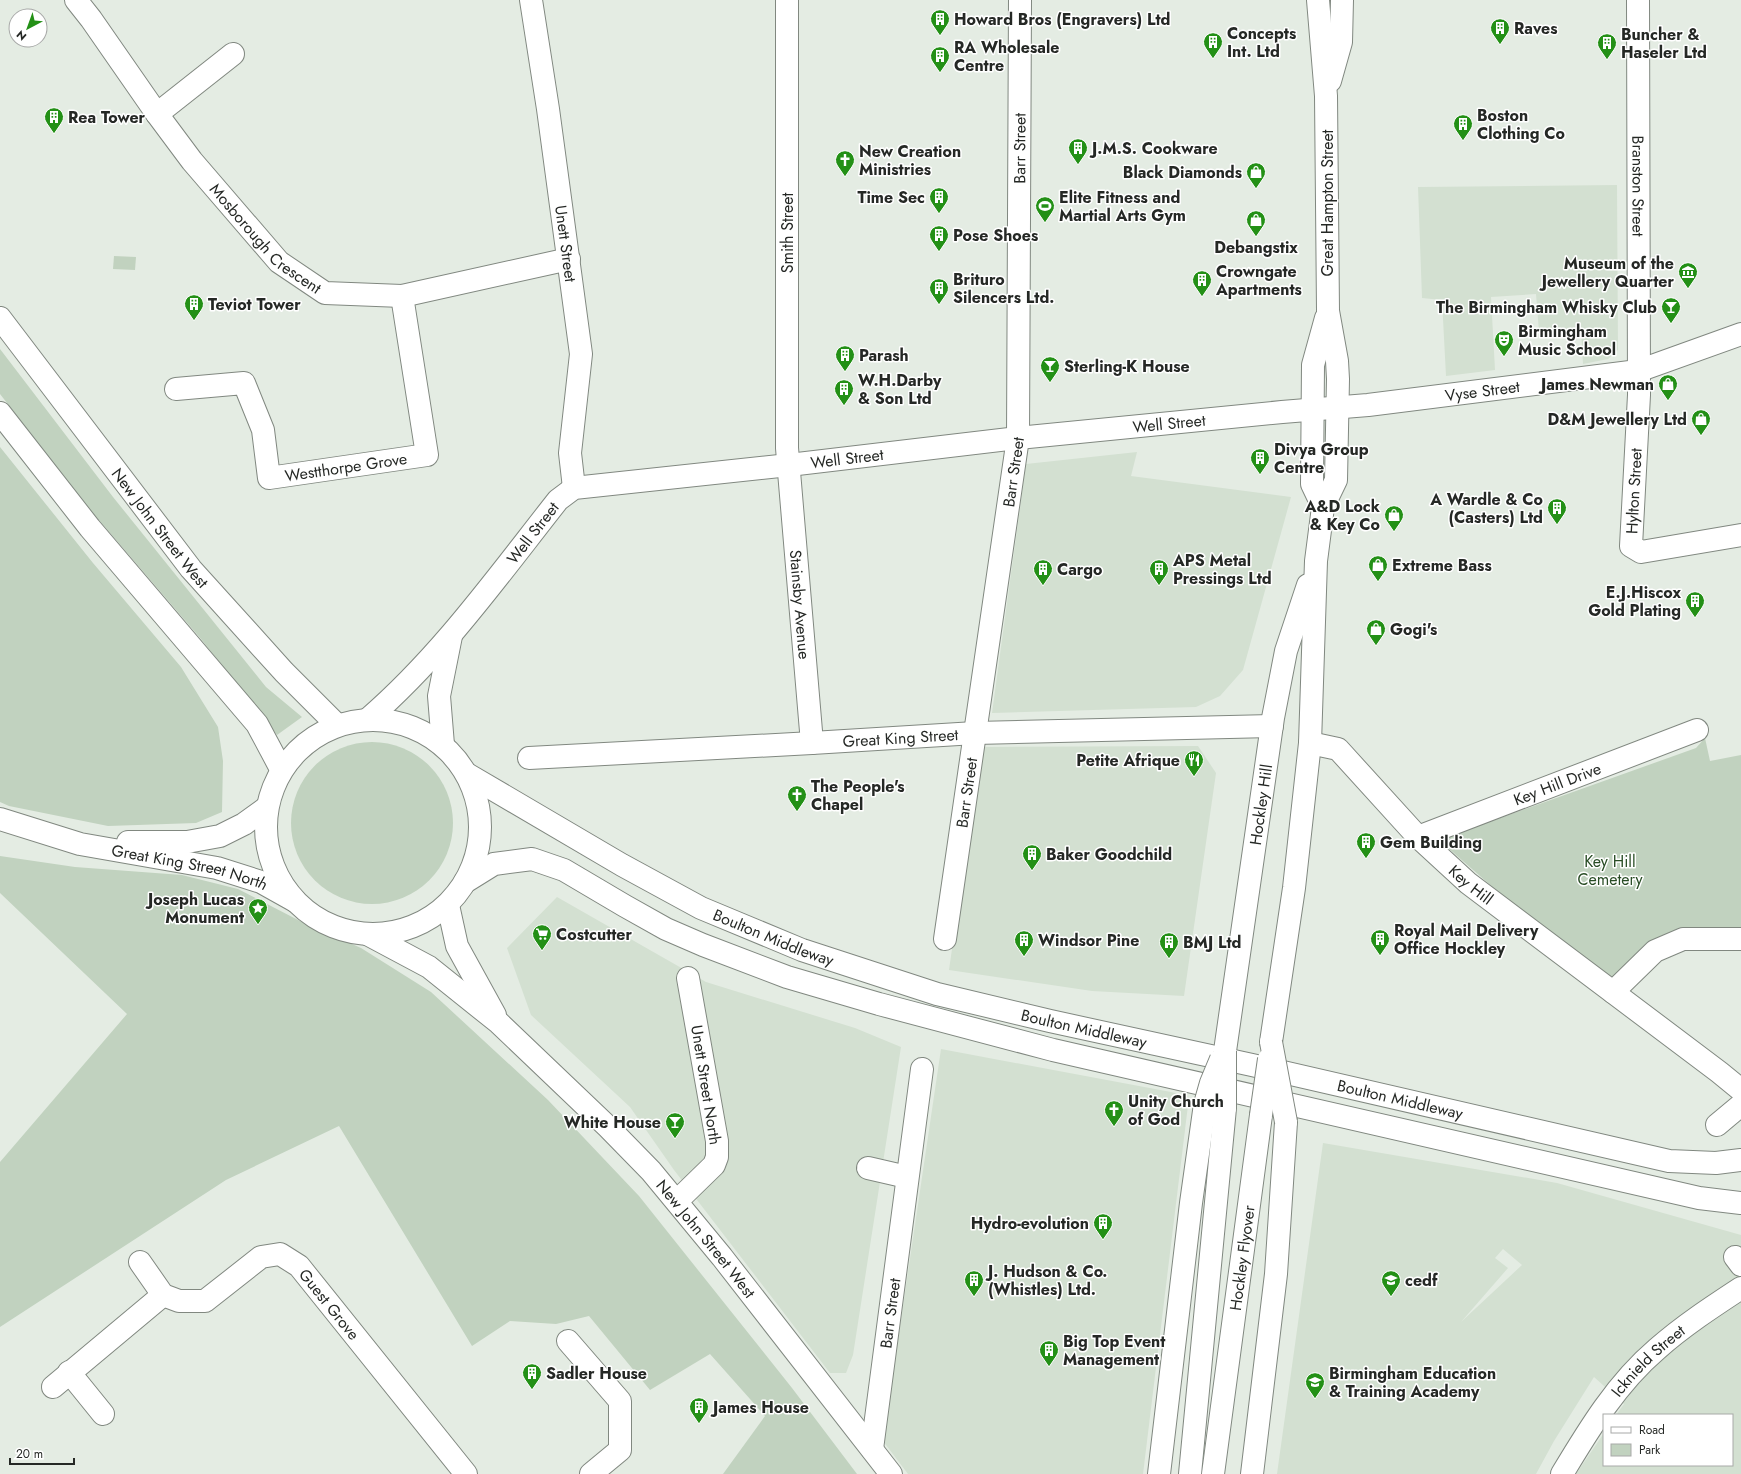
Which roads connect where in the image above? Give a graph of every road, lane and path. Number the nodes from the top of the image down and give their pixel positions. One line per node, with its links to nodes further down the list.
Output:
1 (76, 0): 10 (main road, Mosborough Crescent)
2 (531, 0): 11 (main road, Unett Street)
3 (787, 0): 22 (main road, Smith Street)
4 (1020, 0): 21 (main road, Barr Street)
5 (1318, 0): 9 (main road, Great Hampton Street)
6 (1342, 0): 9 (main road, Great Hampton Street)
7 (1638, 0): 16 (main road, Branston Street)
8 (233, 54): 10 (main road)
9 (1326, 96): 13 (main road, Great Hampton Street)
10 (157, 114): 12 (main road, Mosborough Crescent)
11 (569, 259): 12 (main road, Mosborough Crescent); 23 (main road, Unett Street)
12 (402, 296): 17 (main road, Westthorpe Grove)
13 (1328, 311): 18 (main road, Great Hampton Street); 19 (main road, Great Hampton Street)
14 (0, 318): 29 (main road, New John Street West)
15 (1741, 334): 16 (main road, Vyse Street)
16 (1638, 371): 18 (main road, Vyse Street); 25 (main road, Hylton Street)
17 (176, 389)
18 (1339, 408): 19 (main road, Vyse Street); 24 (main road, Hockley Hill)
19 (1313, 411): 21 (main road, Well Street); 24 (main road)
20 (0, 413): 37 (main road)
21 (1018, 438): 22 (main road, Well Street); 32 (main road, Barr Street)
22 (789, 465): 23 (main road, Well Street); 34 (main road, Stainsby Avenue)
23 (574, 488): 27 (main road, Well Street)
24 (1323, 507): 26 (main road, Hockley Hill)
25 (1741, 535)
26 (1316, 561): 30 (main road, Hockley Hill); 33 (main road, Hockley Hill)
27 (451, 636): 28 (main road, Well Street); 35 (main road, Well Street)
28 (368, 719): 29 (main road); 35 (main road)
29 (337, 725): 37 (main road)
30 (1272, 726): 32 (main road, Great King Street); 53 (main road, Hockley Hill)
31 (1696, 730): 41 (main road, Key Hill Drive)
32 (975, 733): 34 (main road, Great King Street); 47 (main road, Barr Street)
33 (1310, 743): 41 (main road, Key Hill); 52 (main road, Hockley Hill)
34 (812, 744): 36 (main road, Great King Street)
35 (443, 745): 38 (main road)
36 (529, 758)
37 (281, 769): 39 (main road)
38 (466, 774): 43 (main road); 59 (main road, Boulton Middleway)
39 (266, 808): 42 (main road, Great King Street North); 44 (main road)
40 (0, 819): 42 (main road, Great King Street North)
41 (1418, 836): 50 (main road, Key Hill)
42 (80, 844): 44 (main road, Great King Street North)
43 (465, 882): 45 (main road); 63 (main road, Boulton Middleway)
44 (295, 901): 46 (main road)
45 (448, 905): 46 (main road); 51 (main road, New John Street West)
46 (369, 935): 51 (main road, New John Street West)
47 (945, 939)
48 (1741, 939): 50 (main road)
49 (688, 978): 62 (main road, Unett Street North)
50 (1613, 992): 55 (main road, Key Hill)
51 (499, 1023): 62 (main road, New John Street West)
52 (1271, 1042): 73 (main road, Hockley Flyover, bridge); 78 (main road, bridge)
53 (1226, 1051): 57 (main road, Hockley Flyover, bridge)
54 (922, 1069): 61 (main road, Barr Street)
55 (1741, 1090)
56 (1741, 1105): 58 (main road)
57 (1215, 1106): 72 (main road, Hockley Flyover); 77 (main road)
58 (1717, 1125)
59 (1741, 1160)
60 (868, 1168): 61 (main road)
61 (907, 1178): 71 (main road, Barr Street)
62 (677, 1201): 71 (main road, New John Street West)
63 (1741, 1203)
64 (140, 1262): 66 (main road)
65 (1741, 1288): 79 (main road, Icknield Street)
66 (163, 1295): 68 (main road); 74 (main road, Guest Grove)
67 (568, 1340): 75 (main road)
68 (69, 1372): 69 (main road); 70 (main road)
69 (53, 1387)
70 (103, 1414)
71 (872, 1449): 76 (main road, New John Street West)
72 (1192, 1466)
73 (1214, 1468)
74 (458, 1471)
75 (591, 1474)
76 (891, 1474)
77 (1158, 1474)
78 (1252, 1474)
79 (1562, 1474)

